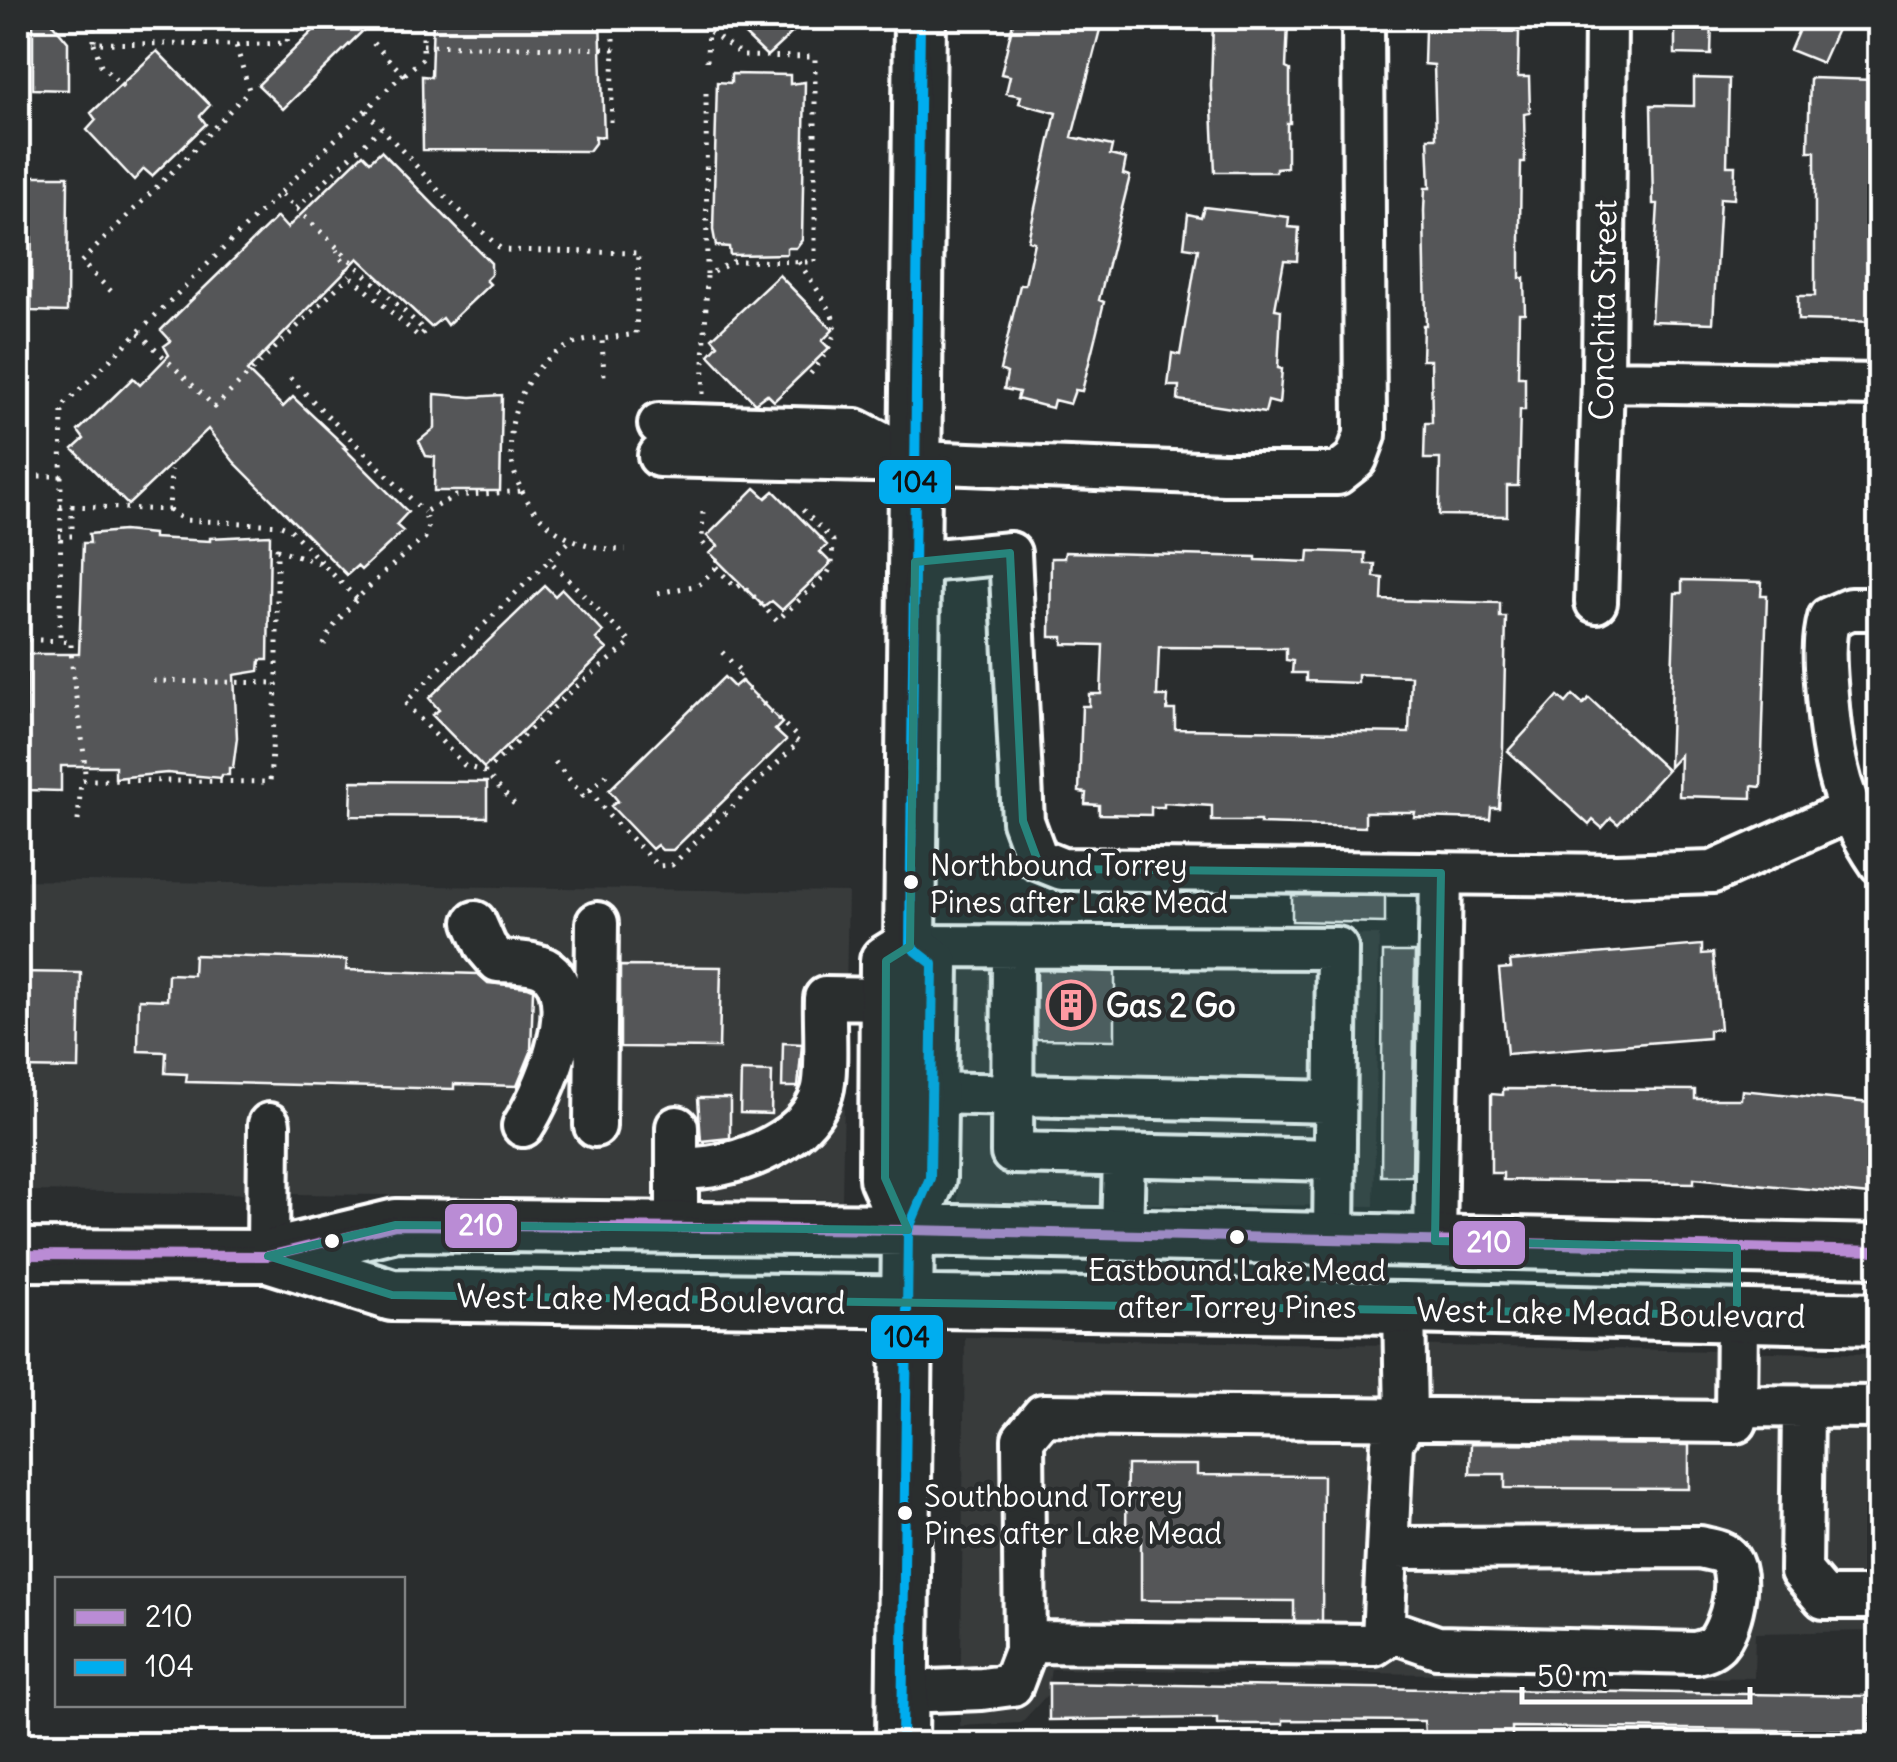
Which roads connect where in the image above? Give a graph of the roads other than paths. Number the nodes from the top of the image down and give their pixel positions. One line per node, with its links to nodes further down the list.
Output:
1 (920, 18): 7 (main road)
2 (1363, 18): 7 (street)
3 (1606, 18): 4 (street, Conchita Street)
4 (1603, 381): 5 (street); 9 (street, Conchita Street)
5 (1880, 385)
6 (659, 440): 7 (street)
7 (917, 462): 8 (main road)
8 (915, 562): 13 (street); 16 (main road)
9 (1596, 602)
10 (1880, 609): 11 (street)
11 (1848, 811): 12 (street); 13 (street)
12 (1880, 863)
13 (1441, 873): 33 (street)
14 (475, 922): 23 (street)
15 (597, 923): 24 (street)
16 (910, 946): 17 (street); 18 (main road); 19 (main road)
17 (1013, 948): 20 (street); 21 (street)
18 (886, 998): 28 (street); 30 (main road)
19 (931, 1094): 20 (street); 30 (main road)
20 (1012, 1096): 21 (street); 26 (street)
21 (1336, 1102): 27 (street)
22 (269, 1124): 37 (street)
23 (523, 1126)
24 (595, 1126)
25 (676, 1127): 28 (street)
26 (1124, 1156): 27 (street); 31 (street)
27 (1335, 1160): 32 (street)
28 (678, 1168): 29 (street)
29 (678, 1227): 30 (main road, West Lake Mead Boulevard); 37 (main road, West Lake Mead Boulevard)
30 (908, 1230): 31 (main road, West Lake Mead Boulevard); 38 (main road)
31 (1122, 1235): 32 (main road, West Lake Mead Boulevard)
32 (1334, 1238): 33 (main road, West Lake Mead Boulevard)
33 (1434, 1240): 34 (main road, West Lake Mead Boulevard)
34 (1737, 1248): 35 (main road, West Lake Mead Boulevard); 40 (main road)
35 (1880, 1251)
36 (18, 1255): 37 (main road, West Lake Mead Boulevard)
37 (268, 1256): 38 (main road, West Lake Mead Boulevard)
38 (908, 1302): 39 (main road, West Lake Mead Boulevard); 50 (main road)
39 (1404, 1308): 40 (main road, West Lake Mead Boulevard); 45 (street)
40 (1737, 1315): 41 (main road, West Lake Mead Boulevard); 42 (street)
41 (1880, 1318)
42 (1737, 1406): 44 (street); 45 (street)
43 (1880, 1407): 44 (street)
44 (1803, 1408): 47 (street)
45 (1406, 1419): 46 (street); 49 (street)
46 (1388, 1548): 48 (street); 48 (street)
47 (1880, 1598)
48 (1386, 1628): 49 (street)
49 (1025, 1642): 50 (street)
50 (904, 1692): 51 (main road)
51 (902, 1744)

